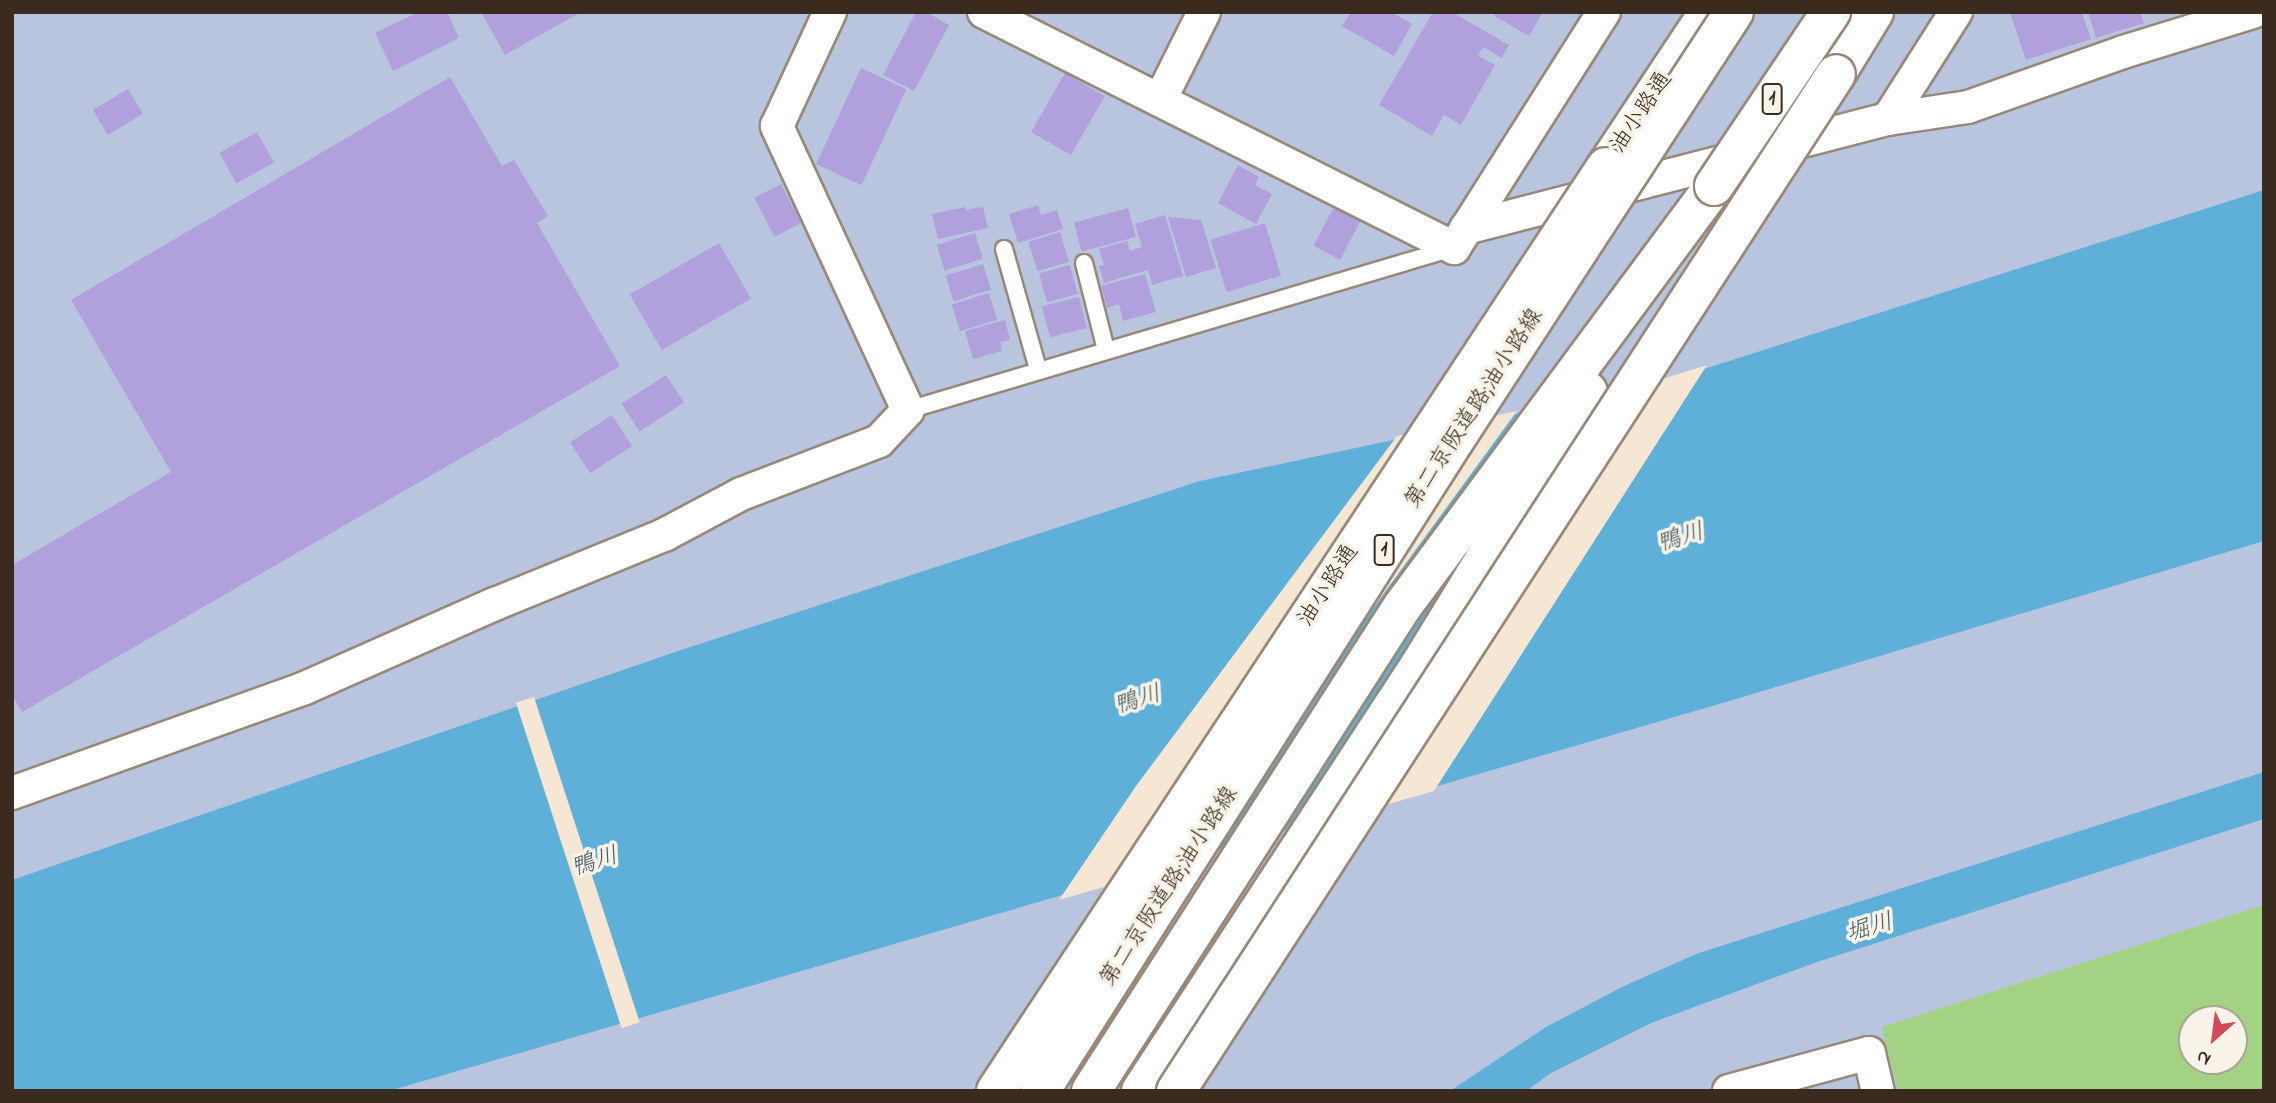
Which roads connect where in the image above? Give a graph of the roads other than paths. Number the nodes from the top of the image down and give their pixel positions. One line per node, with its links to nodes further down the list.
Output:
1 (830, 12): 19 (street)
2 (984, 12): 11 (street)
3 (1204, 12): 11 (street)
4 (1604, 12): 14 (street)
5 (1709, 12): 21 (main road, 油小路通, bridge)
6 (1734, 12): 22 (main road, 第二京阪道路;油小路線 / 1, bridge)
7 (1831, 12): 13 (main road, 1, bridge)
8 (1874, 12): 25 (main road, bridge)
9 (1956, 12): 12 (street)
10 (2253, 12): 12 (street)
11 (1160, 100): 14 (street)
12 (1888, 119): 14 (street)
13 (1714, 186): 23 (main road); 24 (main road, 1)
14 (1460, 238): 17 (lane)
15 (1004, 249): 18 (lane)
16 (1084, 263): 17 (lane)
17 (1106, 350): 18 (lane)
18 (1038, 369): 19 (lane)
19 (908, 410): 20 (street)
20 (12, 793)
21 (996, 1091)
22 (1040, 1091)
23 (1091, 1091)
24 (1141, 1091)
25 (1176, 1091)
26 (1729, 1091): 27 (street)
27 (1878, 1091)

